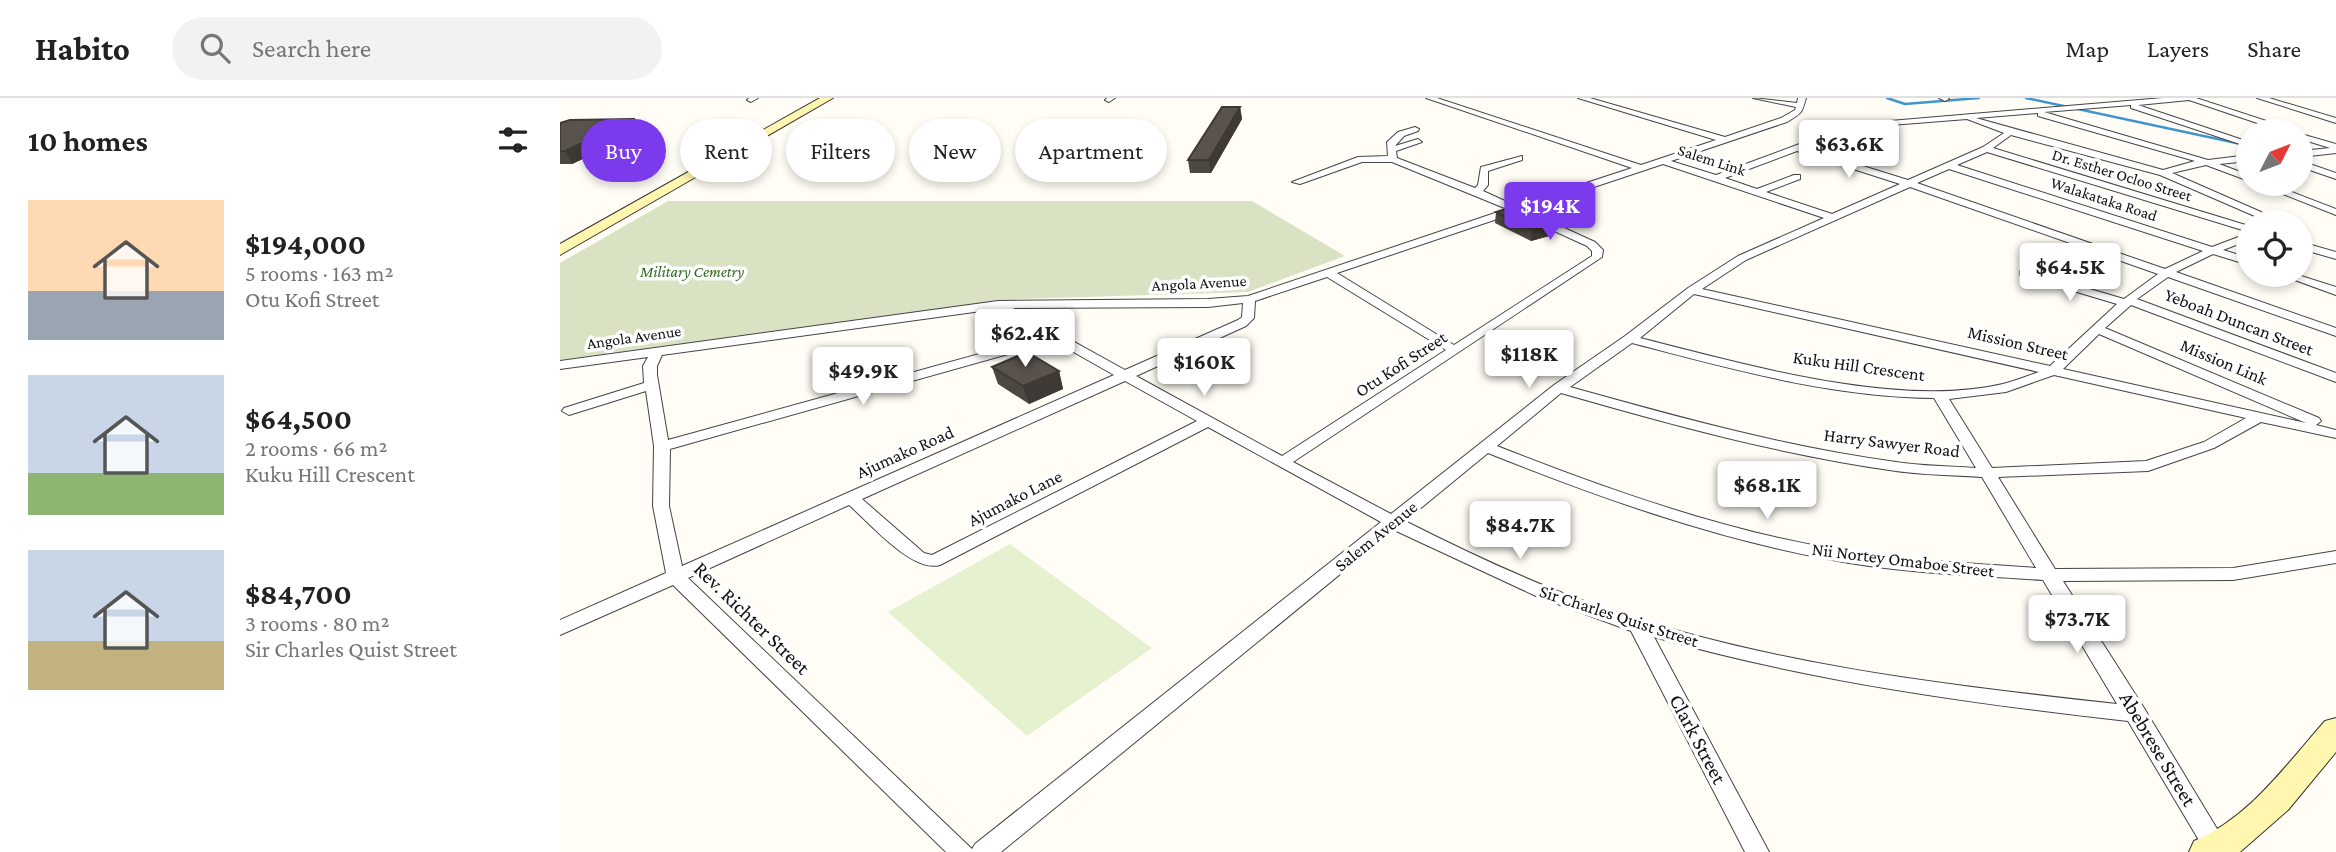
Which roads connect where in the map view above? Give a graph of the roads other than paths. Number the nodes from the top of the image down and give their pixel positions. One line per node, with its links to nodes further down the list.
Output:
1 (828, 98): 48 (main road)
2 (1430, 98): 29 (street)
3 (1582, 98): 15 (street)
4 (1757, 98): 7 (street)
5 (2189, 98): 8 (street); 11 (street)
6 (2261, 98): 12 (street)
7 (1802, 102): 15 (street, Angola Avenue)
8 (2126, 103): 9 (street); 16 (street)
9 (2034, 112): 10 (street); 27 (street)
10 (1966, 117): 14 (street); 19 (street)
11 (2252, 119)
12 (2336, 121)
13 (1415, 129): 23 (street)
14 (2010, 132): 20 (street, Salem Avenue); 31 (street)
15 (1726, 140): 26 (street, Angola Avenue)
16 (2236, 141)
17 (2314, 141): 21 (street)
18 (1419, 142): 23 (street)
19 (1796, 148): 35 (street); 37 (street)
20 (1986, 149): 28 (street, Salem Avenue); 45 (street, Dr. Esther Ocloo Street)
21 (2336, 149): 22 (street)
22 (2314, 152)
23 (1392, 155): 36 (street); 38 (street)
24 (1519, 158): 38 (street)
25 (2236, 159): 27 (street)
26 (1664, 161): 29 (street, Angola Avenue); 35 (street, Salem Link)
27 (2206, 162): 31 (street); 32 (street)
28 (1950, 166): 37 (street, Salem Avenue); 49 (street, Walakataka Road)
29 (1641, 168): 41 (street, Angola Avenue)
30 (2314, 168): 33 (street)
31 (2163, 173): 42 (street)
32 (2236, 173)
33 (2336, 176)
34 (1797, 177): 39 (street)
35 (1718, 178): 39 (street, Salem Link)
36 (1297, 182)
37 (1912, 184): 44 (street, Salem Avenue); 52 (street)
38 (1477, 192): 41 (street)
39 (1758, 192): 44 (street, Salem Link)
40 (2294, 196): 43 (street)
41 (1517, 210): 53 (street, Angola Avenue); 65 (street, Otu Kofi Street)
42 (2249, 210)
43 (2336, 212)
44 (1830, 217): 56 (street, Salem Avenue)
45 (2236, 225)
46 (2236, 241): 49 (street, Kuku Hill Crescent)
47 (2313, 249): 50 (street)
48 (560, 250)
49 (2213, 250): 51 (street, Walakataka Road); 52 (street, Kuku Hill Crescent)
50 (2336, 256)
51 (2236, 258)
52 (2165, 272): 59 (street, Kuku Hill Crescent); 62 (street)
53 (1329, 273): 58 (street, Angola Avenue); 65 (street)
54 (2024, 273): 59 (street, Yeboah Duncan Street)
55 (2313, 283): 57 (street)
56 (1692, 290): 64 (street, Salem Avenue); 68 (street, Mission Street)
57 (2336, 291)
58 (1249, 299): 60 (street, Angola Avenue); 69 (street, Ajumako Road)
59 (2127, 301): 61 (street, Kuku Hill Crescent); 70 (street, Yeboah Duncan Street)
60 (998, 304): 63 (street, Sir Charles Quist Street); 66 (street, Angola Avenue)
61 (2098, 329): 68 (street, Kuku Hill Crescent); 77 (street, Mission Link)
62 (2336, 332)
63 (1055, 337): 69 (street, Sir Charles Quist Street); 78 (street)
64 (1630, 339): 72 (street, Salem Avenue); 73 (street, Kuku Hill Crescent)
65 (1454, 350): 80 (street, Otu Kofi Street)
66 (658, 351): 67 (street, Angola Avenue); 71 (street, Rev. Richter Street)
67 (560, 365)
68 (2053, 371): 73 (street, Kuku Hill Crescent); 75 (street, Mission Street)
69 (1125, 375): 76 (street, Sir Charles Quist Street); 82 (street, Ajumako Road)
70 (2334, 375)
71 (651, 385): 74 (street); 78 (street, Rev. Richter Street)
72 (1559, 388): 79 (street, Salem Avenue); 81 (street, Harry Sawyer Road)
73 (1940, 396): 81 (street, Abebrese Street)
74 (569, 411)
75 (2260, 416): 77 (street, Mission Street); 81 (street, Harry Sawyer Road)
76 (1209, 421): 80 (street, Sir Charles Quist Street); 82 (street, Ajumako Lane)
77 (2336, 432)
78 (662, 446): 86 (street, Rev. Richter Street)
79 (1486, 447): 83 (street, Salem Avenue); 85 (street, Nii Nortey Omaboe Street)
80 (1283, 463): 83 (street, Sir Charles Quist Street)
81 (1986, 472): 85 (street, Abebrese Street)
82 (850, 497): 86 (street, Ajumako Road)
83 (1392, 523): 87 (street, Sir Charles Quist Street); 93 (street, Salem Avenue)
84 (2336, 557): 85 (street, Nii Nortey Omaboe Street)
85 (2052, 575): 89 (street, Abebrese Street)
86 (675, 576): 88 (street, Ajumako Road); 92 (street, Rev. Richter Street)
87 (1638, 626): 89 (street, Sir Charles Quist Street); 94 (street, Clark Street)
88 (560, 628)
89 (2137, 714): 91 (street, Abebrese Street)
90 (2336, 730): 91 (main road)
91 (2215, 851)
92 (962, 852)
93 (983, 852)
94 (1757, 852)

